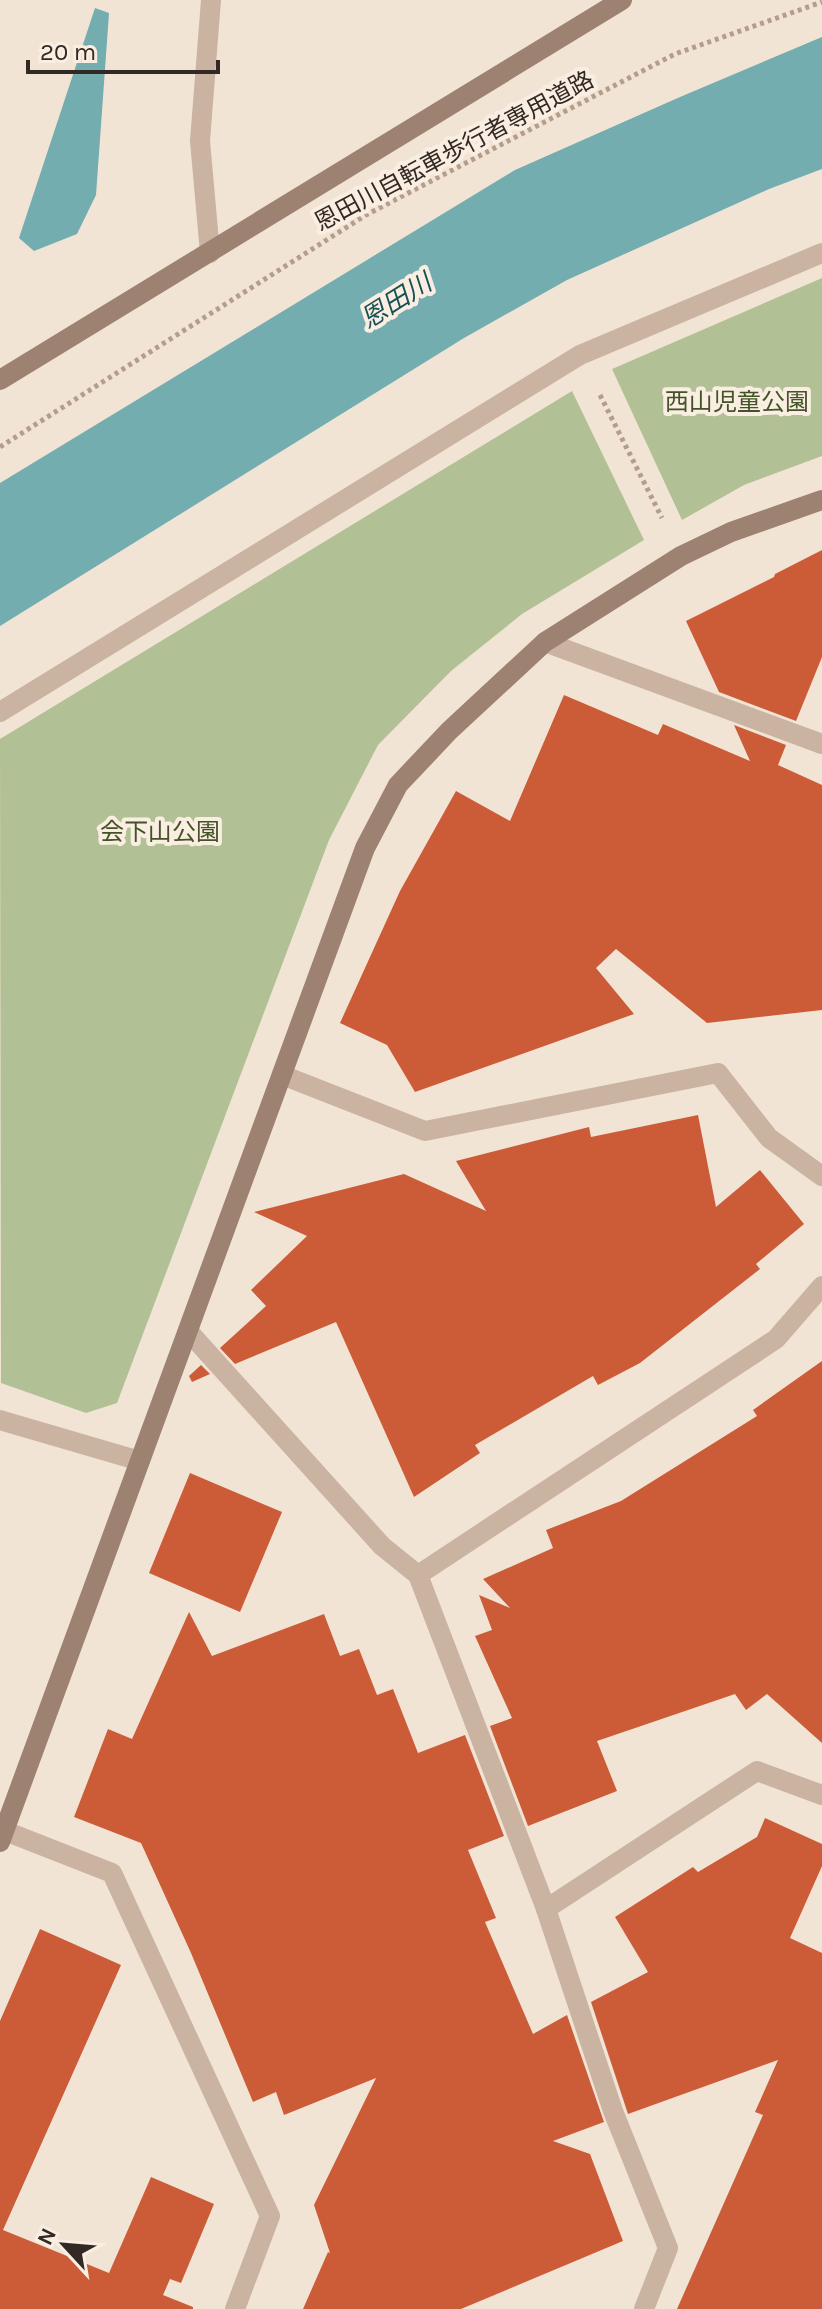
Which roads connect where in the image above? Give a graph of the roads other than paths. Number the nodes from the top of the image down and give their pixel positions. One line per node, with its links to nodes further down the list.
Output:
1 (211, 0): 3 (street)
2 (622, 0): 3 (street)
3 (210, 253): 5 (street)
4 (822, 253): 8 (street)
5 (0, 380)
6 (822, 500): 7 (street)
7 (545, 642): 9 (street); 10 (street)
8 (0, 712)
9 (822, 744)
10 (282, 1075): 11 (street); 13 (street)
11 (822, 1176)
12 (822, 1286): 16 (street)
13 (188, 1331): 15 (street); 16 (street)
14 (0, 1420): 15 (street)
15 (140, 1461): 18 (street)
16 (418, 1575): 19 (street)
17 (822, 1795): 19 (street)
18 (1, 1834): 20 (street)
19 (546, 1909): 21 (street)
20 (235, 2309)
21 (644, 2309)

